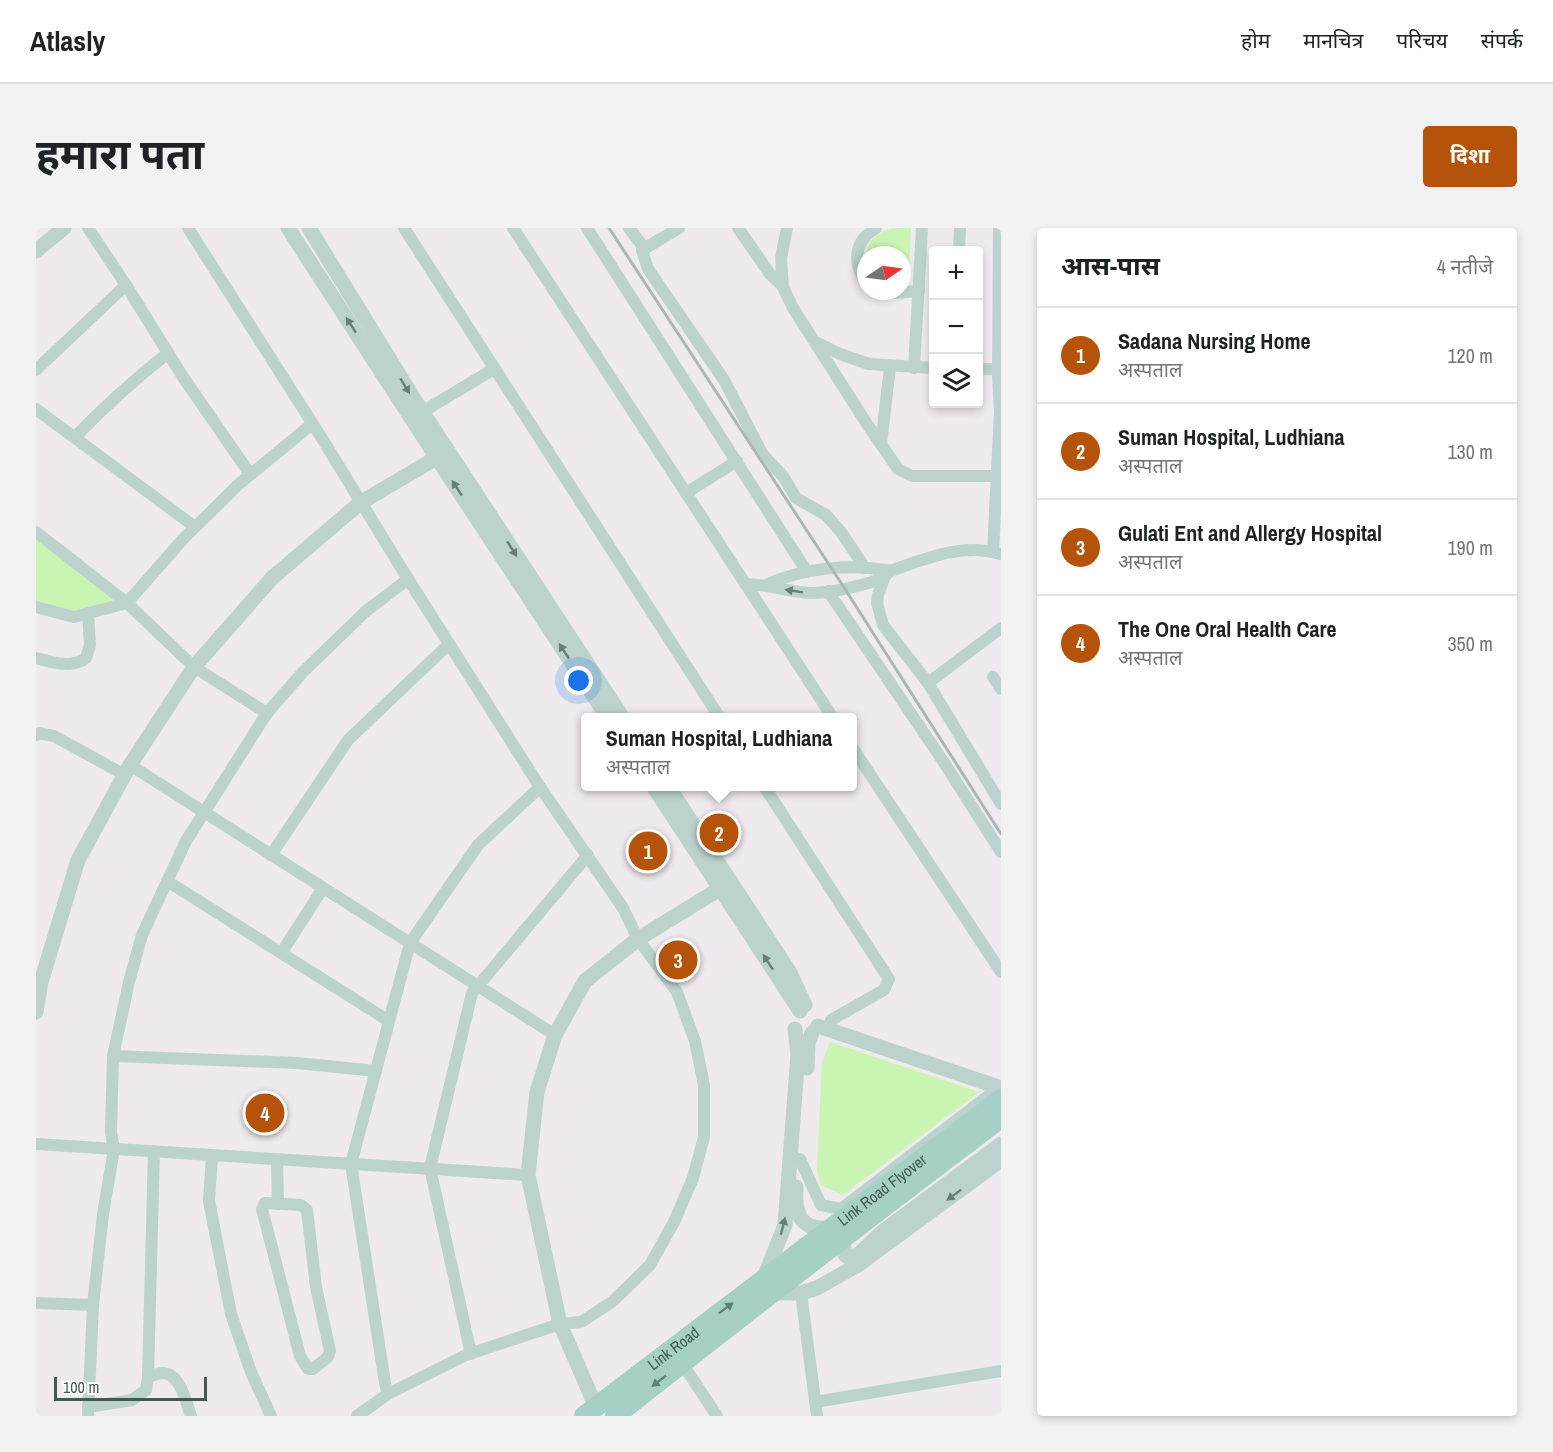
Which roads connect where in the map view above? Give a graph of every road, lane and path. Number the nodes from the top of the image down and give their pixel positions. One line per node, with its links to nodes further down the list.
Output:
1 (64, 228): 20 (street)
2 (88, 228): 21 (street)
3 (188, 228): 38 (street)
4 (288, 228): 41 (street, one-way to 4)
5 (309, 228): 36 (street, one-way to 36)
6 (404, 228): 31 (street)
7 (513, 228): 45 (street)
8 (588, 228): 42 (street)
9 (629, 228): 19 (street)
10 (679, 228): 19 (street)
11 (738, 228): 22 (street)
12 (787, 228): 22 (street)
13 (876, 228): 17 (street)
14 (922, 228): 23 (street)
15 (960, 228): 18 (street)
16 (999, 228): 26 (street)
17 (858, 246)
18 (959, 246)
19 (645, 249): 50 (street)
20 (36, 251)
21 (126, 285): 27 (street); 34 (street)
22 (783, 286): 25 (street)
23 (919, 291): 24 (street); 29 (street)
24 (911, 292)
25 (817, 343): 28 (street); 40 (street)
26 (999, 345): 33 (street)
27 (168, 353): 39 (street); 43 (street)
28 (890, 367): 29 (street); 40 (street)
29 (914, 368): 30 (street)
30 (929, 368)
31 (494, 369): 36 (street); 70 (street)
32 (983, 369): 33 (street)
33 (998, 369): 37 (street)
34 (36, 370)
35 (36, 409): 39 (street)
36 (422, 412): 41 (street)
37 (1000, 412): 44 (street)
38 (312, 424): 43 (street); 46 (street)
39 (75, 437): 47 (street)
40 (881, 444): 44 (street)
41 (442, 455): 46 (street); 68 (street, one-way to 41); 69 (street, one-way to 69)
42 (737, 461): 45 (street); 51 (street)
43 (250, 474): 47 (street)
44 (998, 476): 49 (street)
45 (686, 493): 54 (street)
46 (360, 503): 53 (street); 63 (street)
47 (195, 527): 57 (street)
48 (36, 532): 57 (street)
49 (997, 553): 52 (street)
50 (865, 568): 51 (street); 52 (street)
51 (807, 572): 55 (street)
52 (888, 574): 56 (street); 65 (street)
53 (408, 579): 61 (street); 67 (street)
54 (745, 584): 55 (street); 71 (street)
55 (766, 585): 56 (street, one-way to 55)
56 (828, 591): 81 (street)
57 (127, 603): 59 (street); 63 (street)
58 (36, 608): 59 (street)
59 (88, 614): 62 (street)
60 (1001, 628): 65 (street)
61 (449, 644): 75 (street); 82 (street)
62 (36, 658)
63 (194, 667): 67 (street); 74 (street)
64 (993, 677): 66 (street)
65 (928, 683): 79 (street)
66 (1001, 688)
67 (267, 713): 80 (street)
68 (605, 713)
69 (619, 713)
70 (717, 713)
71 (830, 713)
72 (36, 735): 74 (street)
73 (857, 755): 90 (street)
74 (127, 770): 80 (street); 92 (street)
75 (540, 787): 83 (street); 88 (street)
76 (658, 791): 85 (street)
77 (671, 791): 85 (street)
78 (767, 791): 93 (street)
79 (1001, 804)
80 (204, 812): 82 (street); 84 (street)
81 (1001, 852)
82 (271, 855): 86 (street)
83 (588, 855): 87 (street); 91 (street)
84 (167, 881): 89 (street); 96 (street)
85 (725, 885): 87 (street); 93 (street)
86 (323, 888): 88 (street); 89 (street)
87 (638, 939): 95 (street); 117 (street)
88 (410, 943): 91 (street); 94 (street)
89 (282, 952): 94 (street)
90 (1001, 972)
91 (477, 986): 95 (street); 109 (street)
92 (36, 1012)
93 (814, 1020): 98 (street); 106 (street); 114 (street, one-way to 93)
94 (389, 1021): 97 (street)
95 (555, 1035): 110 (street)
96 (113, 1056): 97 (street); 102 (street)
97 (376, 1071): 108 (street)
98 (1001, 1088): 106 (street); 112 (main road, Link Road Flyover)
99 (1001, 1118): 112 (main road, Link Road Flyover)
100 (36, 1144): 102 (street)
101 (1001, 1144): 112 (street)
102 (114, 1149): 103 (street); 116 (street)
103 (154, 1151): 104 (street); 121 (street)
104 (212, 1155): 105 (street); 127 (street)
105 (277, 1159): 108 (street); 111 (street)
106 (800, 1159): 112 (street)
107 (1001, 1160): 113 (street, one-way to 113)
108 (351, 1164): 109 (street); 122 (street)
109 (430, 1168): 110 (street); 118 (street)
110 (528, 1174): 117 (street)
111 (279, 1204): 111 (street)
112 (837, 1233): 113 (main road, Link Road Flyover)
113 (793, 1278): 114 (main road, Link Road Flyover); 123 (street)
114 (767, 1287): 119 (main road, Link Road); 125 (main road, Link Road, one-way to 114)
115 (36, 1303): 116 (street)
116 (93, 1305): 124 (street)
117 (560, 1324): 118 (street); 125 (street)
118 (471, 1354): 122 (street)
119 (682, 1363): 129 (main road, Link Road, one-way to 129); 130 (street)
120 (1001, 1371): 123 (street)
121 (148, 1377): 124 (street); 126 (street)
122 (388, 1394): 128 (street)
123 (815, 1402): 131 (street)
124 (88, 1411)
125 (590, 1412)
126 (191, 1416)
127 (271, 1416)
128 (357, 1416)
129 (615, 1416)
130 (717, 1416)
131 (817, 1416)

